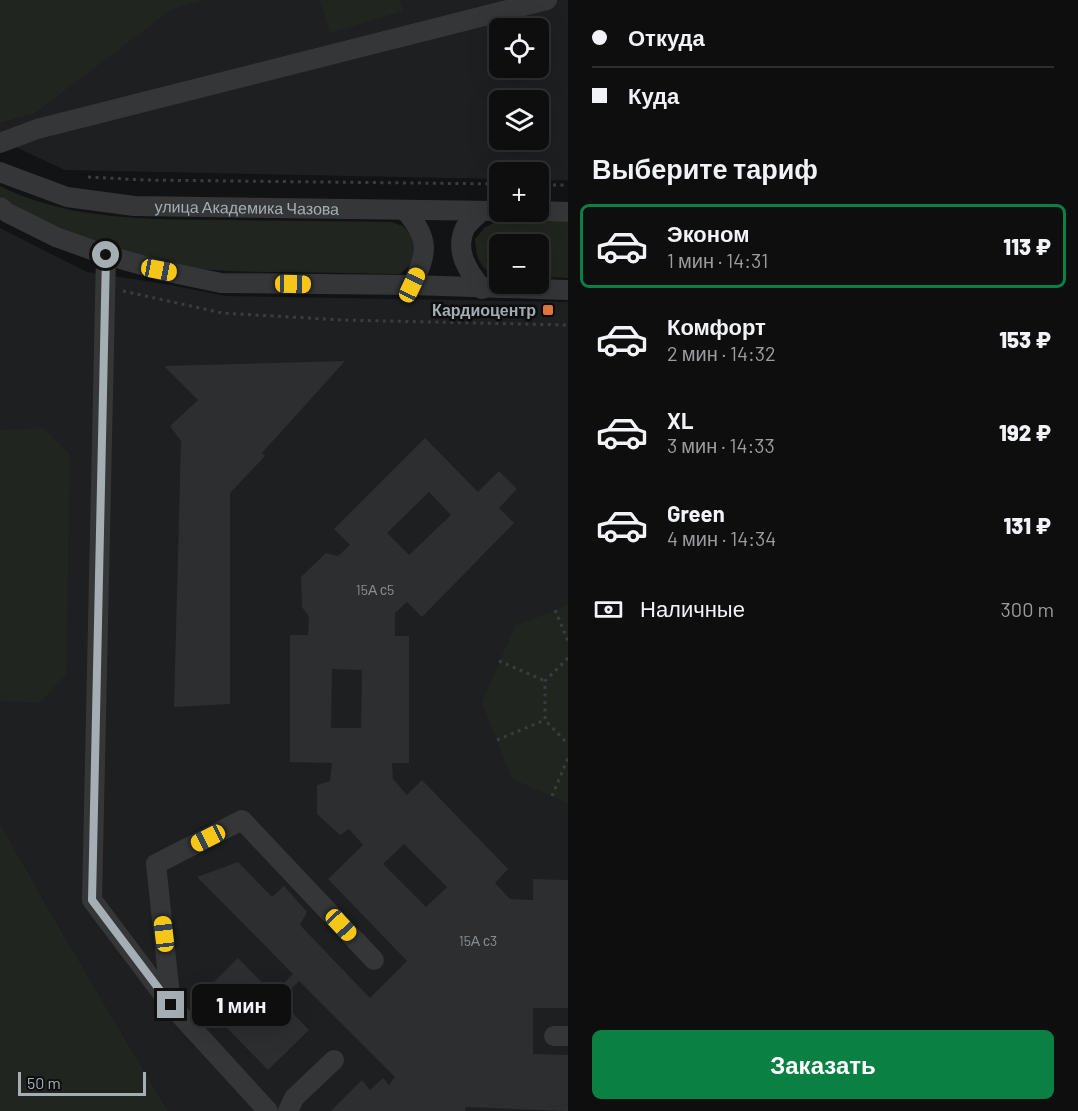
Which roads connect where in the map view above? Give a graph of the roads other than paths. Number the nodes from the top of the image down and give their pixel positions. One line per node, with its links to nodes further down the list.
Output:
1 (547, 0): 2 (street)
2 (0, 143)
3 (0, 172): 5 (street, улица Академика Чазова)
4 (0, 207): 10 (street)
5 (405, 210): 6 (street, улица Академика Чазова); 11 (street)
6 (489, 211)
7 (549, 211): 9 (street)
8 (489, 212): 12 (street)
9 (568, 212)
10 (106, 255): 11 (street); 15 (street)
11 (412, 285): 12 (street)
12 (482, 288): 13 (street)
13 (568, 290)
14 (374, 960): 15 (street)
15 (171, 1005): 17 (street)
16 (334, 1060): 18 (street)
17 (268, 1111)
18 (288, 1111)

